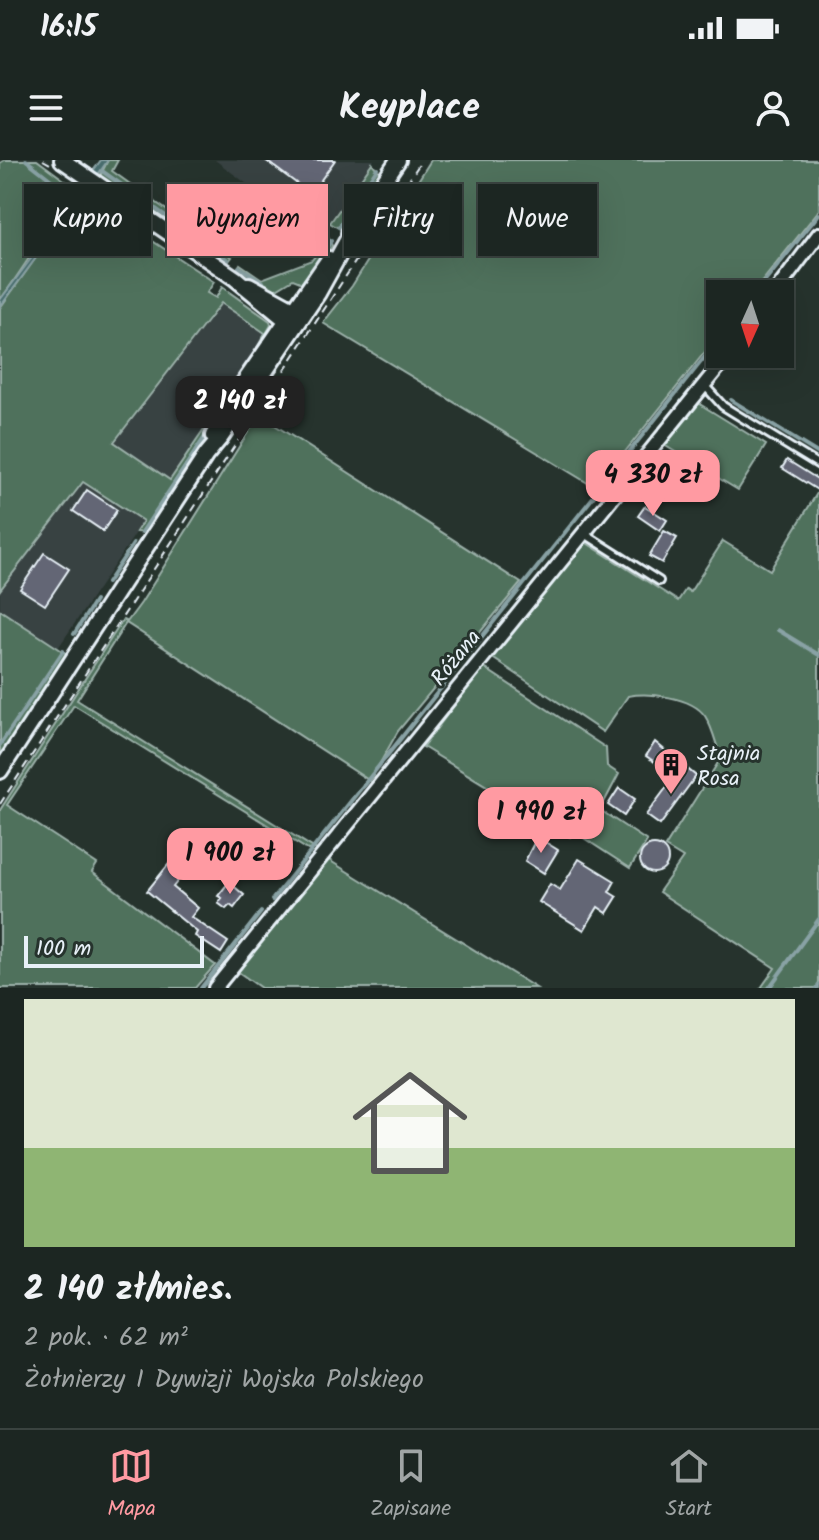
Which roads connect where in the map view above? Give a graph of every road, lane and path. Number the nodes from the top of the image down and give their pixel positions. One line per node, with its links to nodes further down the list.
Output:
1 (62, 160): 6 (street)
2 (398, 160): 6 (street)
3 (422, 160): 13 (path)
4 (819, 234): 5 (street)
5 (784, 280)
6 (293, 316): 12 (street)
7 (718, 368): 8 (street, Różana)
8 (705, 386): 9 (lane); 10 (street, Różana)
9 (819, 465)
10 (582, 532): 11 (lane); 14 (street, Różana)
11 (659, 581)
12 (0, 771)
13 (0, 804)
14 (215, 988)

